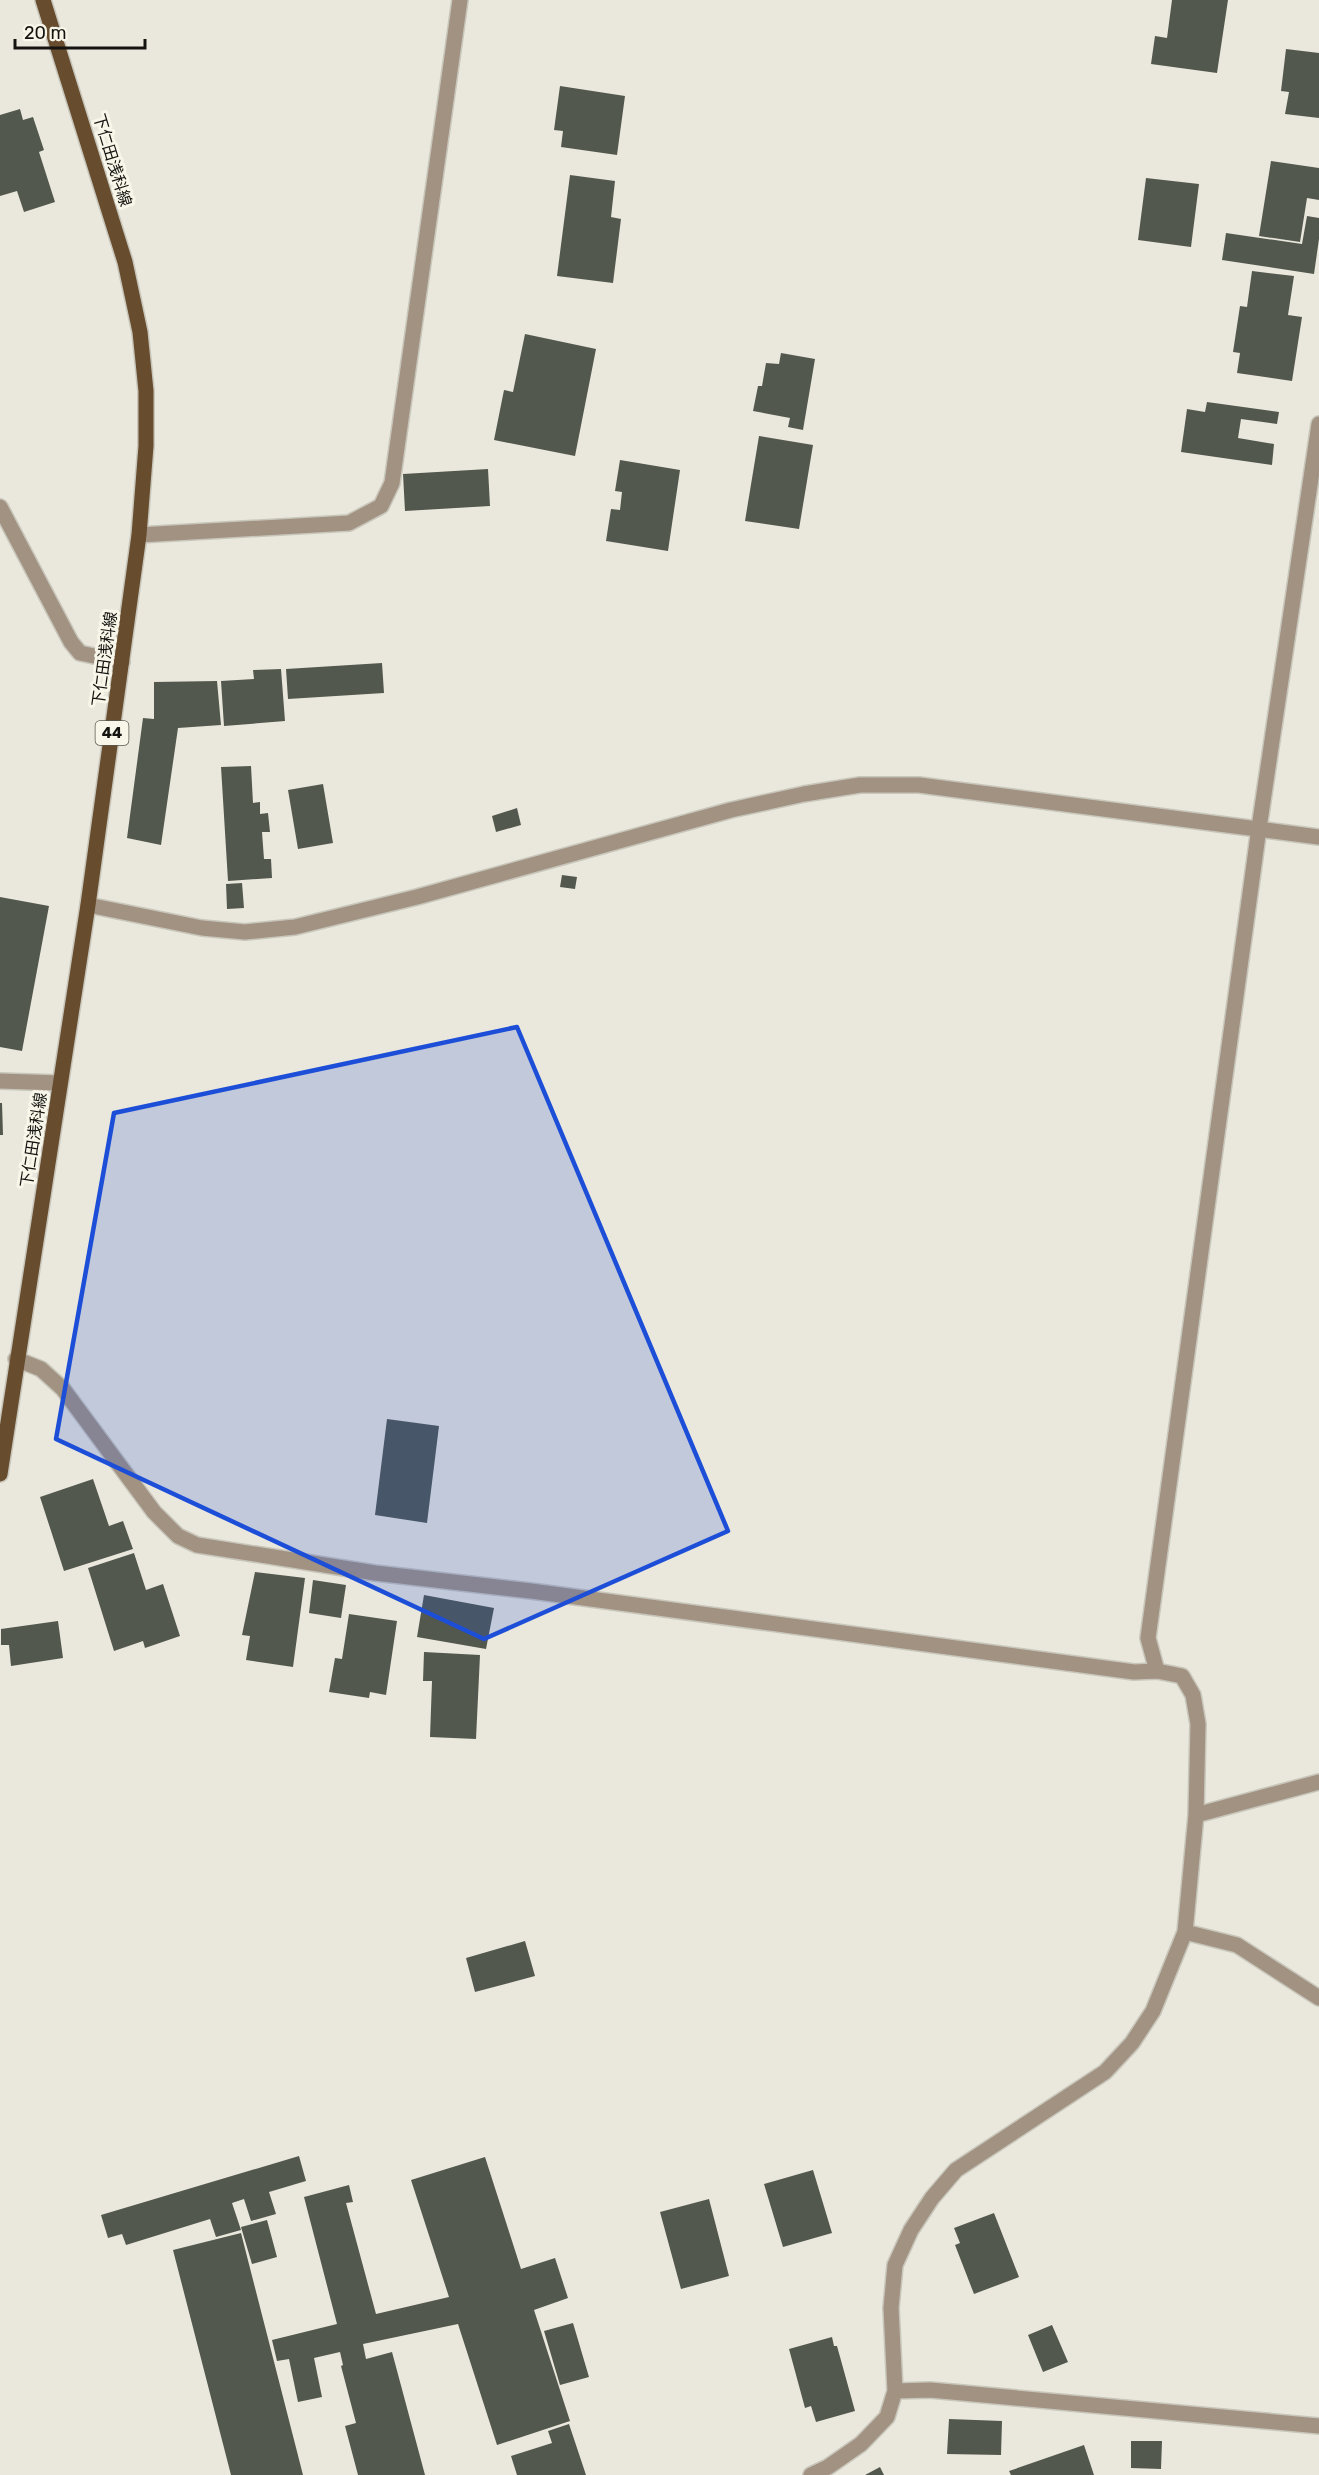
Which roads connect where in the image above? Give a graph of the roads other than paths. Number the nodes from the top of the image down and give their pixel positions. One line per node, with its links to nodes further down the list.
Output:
1 (43, 0): 5 (main road, 下仁田浅科線 / 44)
2 (460, 0): 5 (street)
3 (1319, 424): 7 (street)
4 (0, 507): 6 (street)
5 (140, 535): 6 (main road, 下仁田浅科線 / 44)
6 (122, 662): 9 (main road, 下仁田浅科線 / 44)
7 (1259, 828): 8 (street); 9 (street); 14 (street)
8 (1319, 837)
9 (88, 905): 11 (main road, 下仁田浅科線 / 44)
10 (0, 1082): 11 (street)
11 (60, 1083): 12 (main road, 下仁田浅科線 / 44)
12 (16, 1359): 13 (main road, 下仁田浅科線 / 44); 14 (street)
13 (0, 1474)
14 (1157, 1671): 16 (street)
15 (1319, 1782): 16 (street)
16 (1196, 1815): 17 (street)
17 (1185, 1932): 18 (street); 19 (street)
18 (1319, 1998)
19 (896, 2391): 20 (street); 21 (street)
20 (1319, 2426)
21 (810, 2475)

